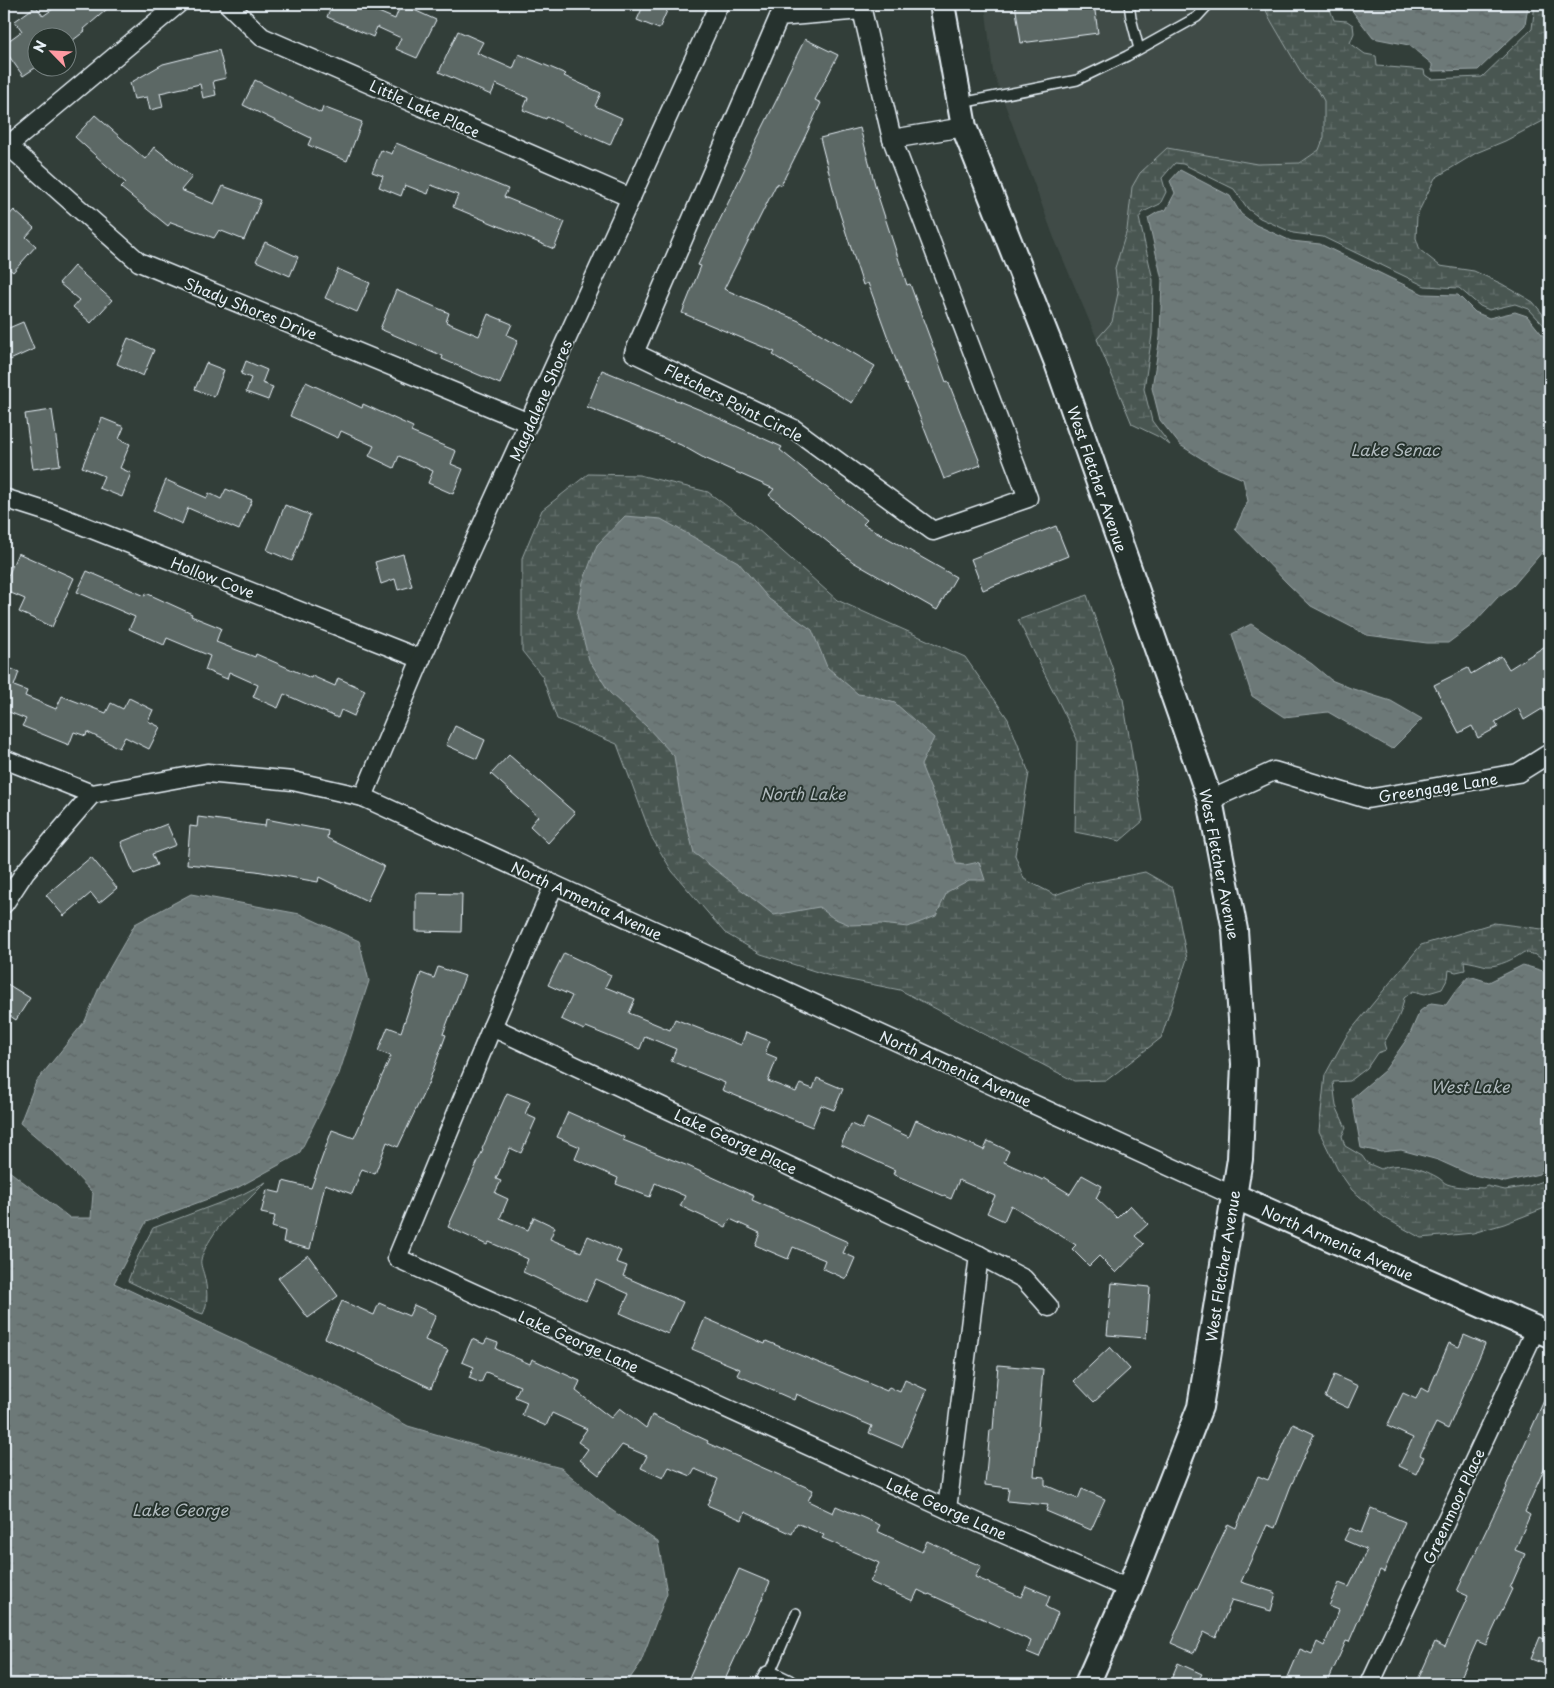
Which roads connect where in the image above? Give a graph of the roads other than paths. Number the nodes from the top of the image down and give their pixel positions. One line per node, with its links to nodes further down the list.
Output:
1 (178, 4): 11 (street)
2 (228, 4): 12 (street, Little Lake Place)
3 (719, 4): 12 (street, Magdalene Shores)
4 (942, 4): 8 (main road, West Fletcher Avenue)
5 (1129, 4): 7 (lane)
6 (1208, 4): 7 (lane)
7 (1139, 49): 8 (lane)
8 (960, 103): 9 (main road, West Fletcher Avenue)
9 (964, 126): 10 (street); 20 (main road, West Fletcher Avenue)
10 (892, 139): 10 (street, Fletchers Point Circle)
11 (5, 146): 13 (street, Shady Shores Drive)
12 (631, 198): 13 (street, Magdalene Shores)
13 (529, 423): 15 (street, Magdalene Shores)
14 (4, 498): 15 (street, Hollow Cove)
15 (422, 659): 19 (street, Magdalene Shores)
16 (1550, 753): 20 (street, Greengage Lane)
17 (4, 759): 18 (street)
18 (92, 794): 19 (street, North Armenia Avenue); 22 (street)
19 (364, 797): 21 (street, North Armenia Avenue)
20 (1210, 800): 24 (main road, West Fletcher Avenue)
21 (554, 885): 23 (street, Lake George Lane); 24 (street, North Armenia Avenue)
22 (4, 904)
23 (492, 1027): 25 (street, Lake George Place); 28 (street, Lake George Lane)
24 (1234, 1196): 27 (main road, North Armenia Avenue); 29 (main road, West Fletcher Avenue)
25 (979, 1255): 26 (street, Lake George Place); 28 (street)
26 (1049, 1307)
27 (1543, 1331): 34 (street, Greenmoor Place)
28 (947, 1508): 29 (street, Lake George Lane)
29 (1129, 1589): 33 (main road, West Fletcher Avenue)
30 (796, 1613): 31 (lane)
31 (766, 1680): 32 (street)
32 (788, 1684)
33 (1088, 1684)
34 (1370, 1684)

